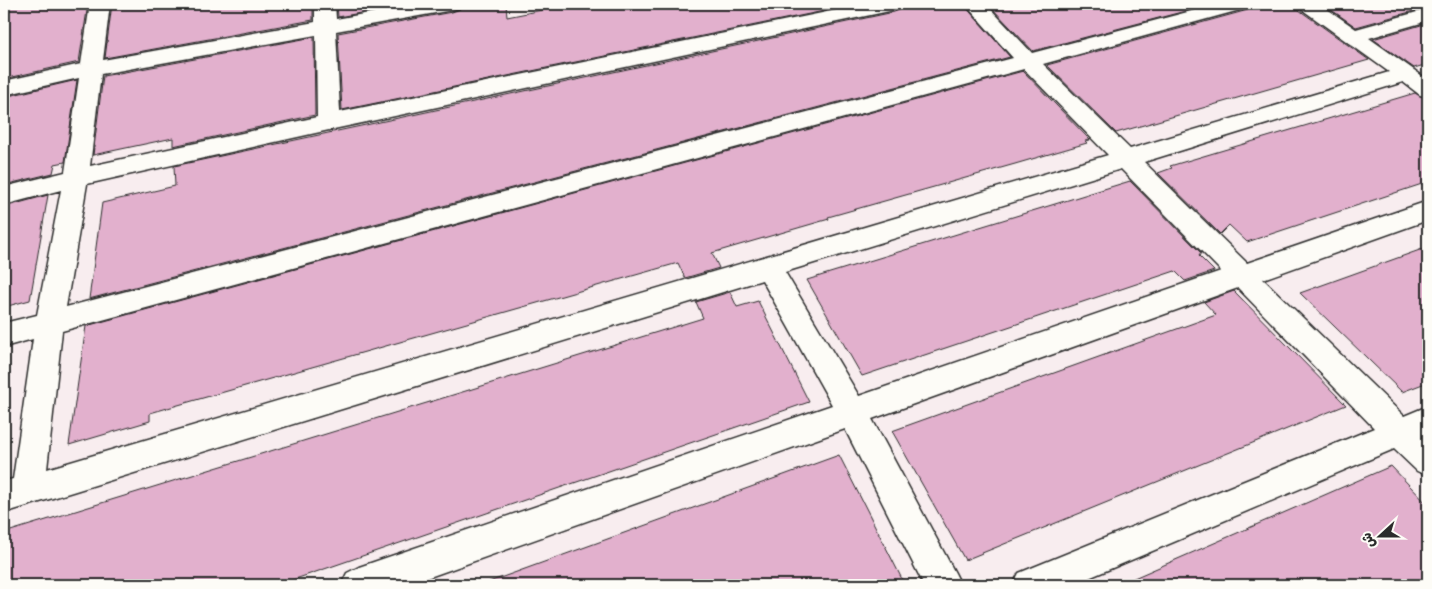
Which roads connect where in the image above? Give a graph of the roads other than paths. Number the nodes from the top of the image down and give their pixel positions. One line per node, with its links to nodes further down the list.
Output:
1 (100, 4): 12 (street)
2 (325, 4): 9 (street)
3 (452, 4): 9 (street)
4 (894, 4): 15 (street)
5 (975, 4): 11 (street)
6 (1240, 4): 11 (street)
7 (1307, 4): 10 (street)
8 (1428, 15): 10 (street)
9 (325, 26): 12 (street); 15 (street)
10 (1354, 36): 13 (street)
11 (1028, 61): 16 (street); 22 (street)
12 (91, 69): 14 (street); 17 (street)
13 (1418, 82): 16 (street)
14 (4, 88)
15 (329, 122): 17 (street)
16 (1126, 159): 20 (street); 21 (street)
17 (76, 178): 18 (street); 22 (street)
18 (4, 196)
19 (1428, 210): 21 (street)
20 (768, 267): 24 (street); 27 (street)
21 (1243, 275): 24 (street); 25 (street)
22 (49, 323): 23 (street); 27 (street)
23 (4, 335)
24 (852, 412): 28 (street); 29 (street)
25 (1414, 426): 26 (street); 30 (street)
26 (1428, 461)
27 (16, 493)
28 (359, 585)
29 (944, 585)
30 (1031, 585)

